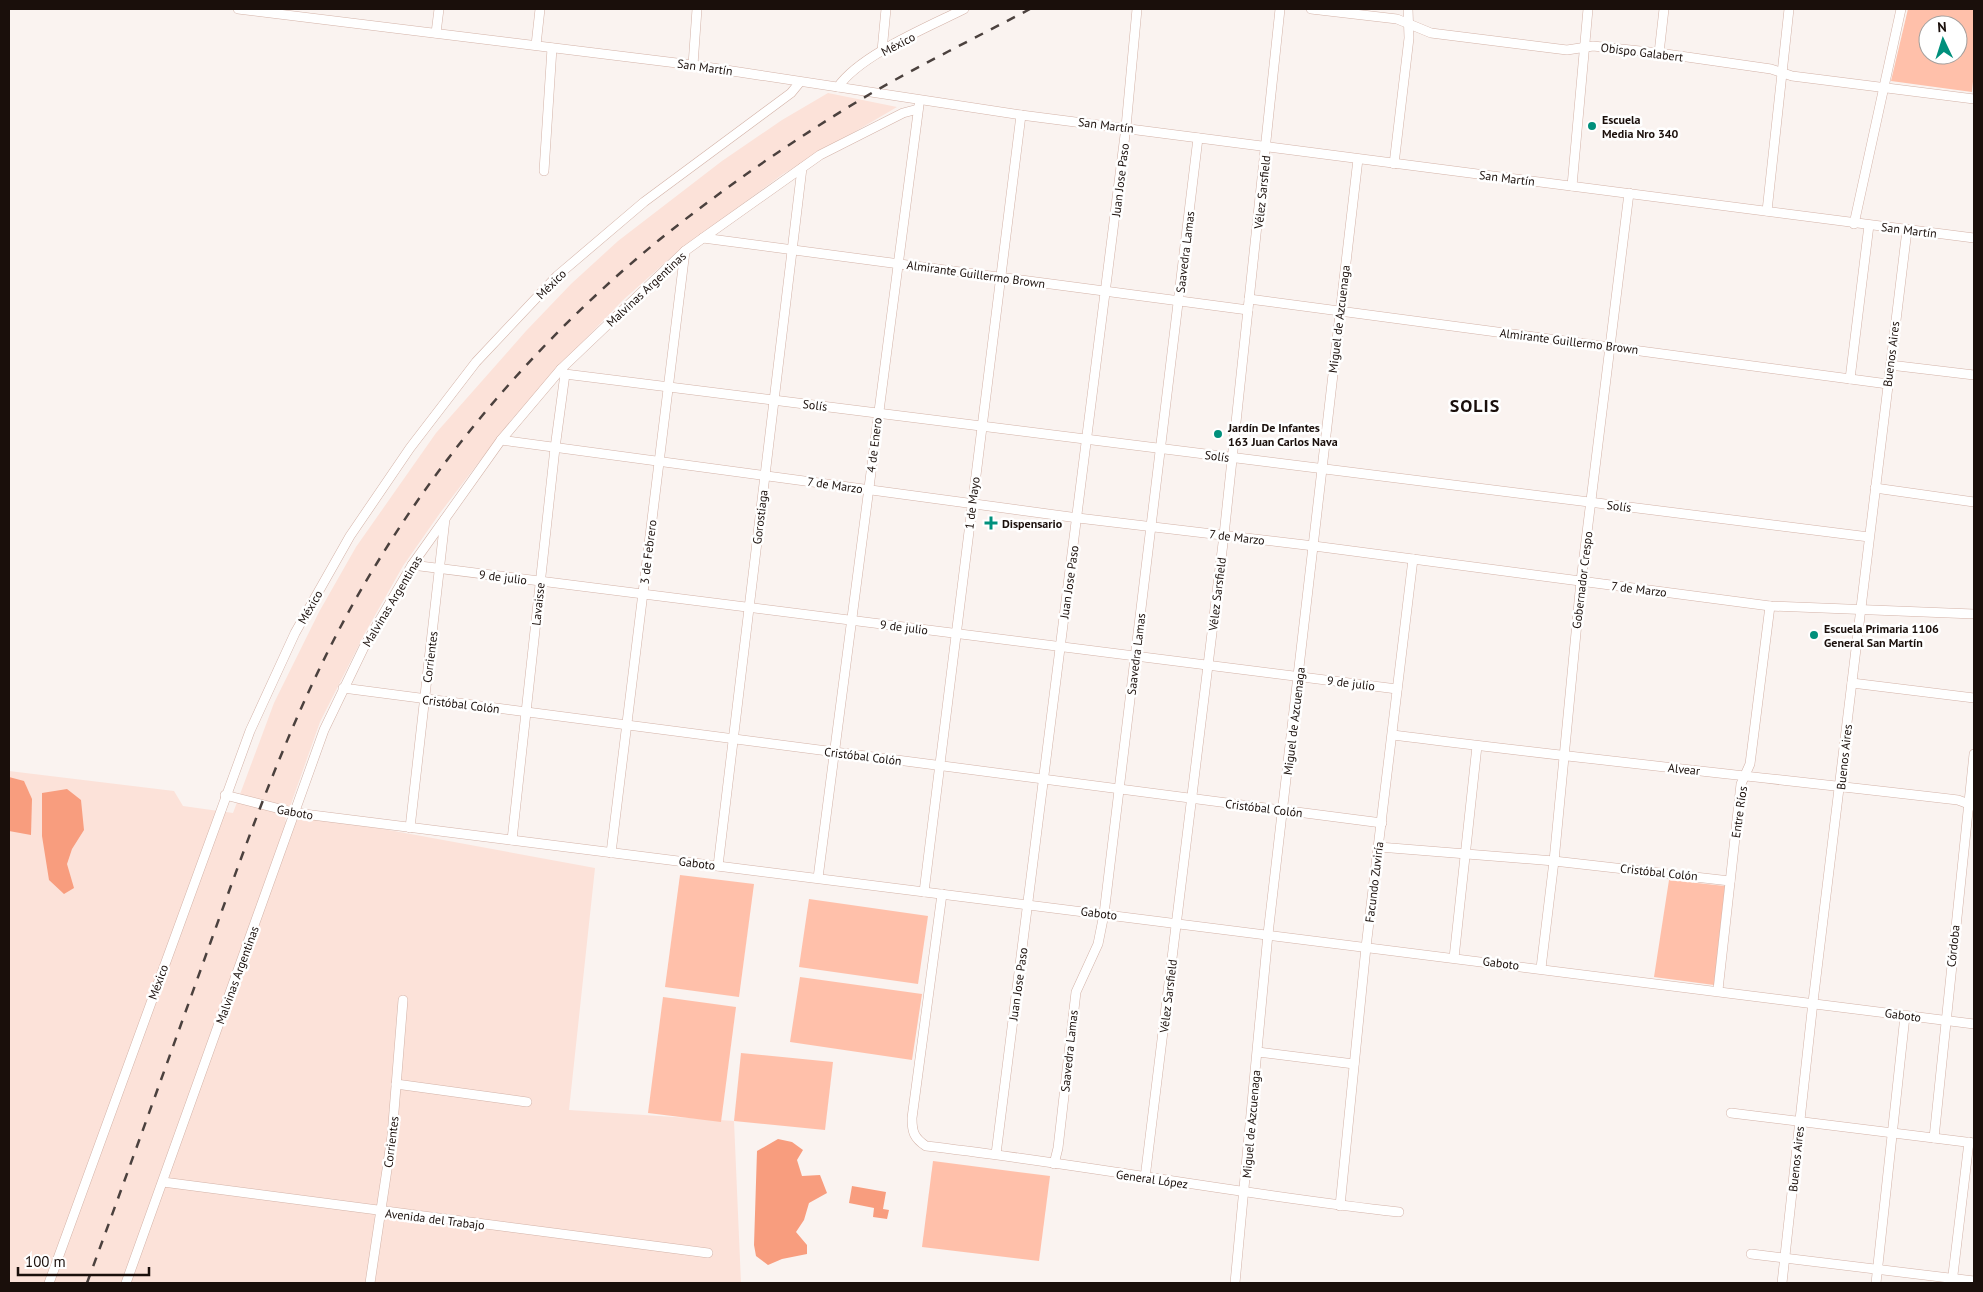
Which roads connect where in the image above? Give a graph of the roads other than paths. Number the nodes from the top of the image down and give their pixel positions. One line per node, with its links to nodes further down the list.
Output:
1 (238, 9): 2 (street, San Martín)
2 (248, 9): 17 (street, San Martín)
3 (336, 9): 17 (street)
4 (439, 9): 19 (street)
5 (540, 9): 20 (street)
6 (698, 9): 25 (street)
7 (886, 9): 23 (street)
8 (964, 9): 23 (street, México)
9 (1137, 9): 33 (street, Juan Jose Paso)
10 (1280, 9): 35 (street, Vélez Sarsfield)
11 (1311, 9): 18 (street, Obispo Galabert)
12 (1408, 9): 18 (street)
13 (1588, 9): 22 (street)
14 (1664, 9): 24 (street)
15 (1789, 9): 26 (street)
16 (1901, 9): 29 (street)
17 (334, 20): 19 (street, San Martín)
18 (1409, 25): 22 (street, Obispo Galabert); 37 (street)
19 (436, 33): 20 (street, San Martín)
20 (536, 45): 21 (street, San Martín)
21 (552, 48): 25 (street, San Martín); 39 (street)
22 (1585, 48): 24 (street, Obispo Galabert); 40 (street)
23 (882, 51): 28 (street, México)
24 (1659, 53): 26 (street, Obispo Galabert)
25 (693, 65): 27 (street, San Martín)
26 (1781, 72): 29 (street, Obispo Galabert); 42 (street)
27 (800, 82): 28 (street, San Martín); 120 (street, México)
28 (838, 87): 31 (street, San Martín)
29 (1883, 88): 30 (street, Obispo Galabert); 43 (street)
30 (1974, 99)
31 (919, 105): 32 (street, San Martín); 38 (street, Malvinas Argentinas); 50 (street, 4 de Enero)
32 (1022, 115): 33 (street, San Martín); 51 (street, 1 de Mayo)
33 (1126, 127): 34 (street, San Martín); 52 (street, Juan Jose Paso)
34 (1198, 138): 35 (street, San Martín); 54 (street, Saavedra Lamas)
35 (1267, 146): 36 (street, San Martín); 53 (street, Vélez Sarsfield)
36 (1358, 160): 37 (street, San Martín); 56 (street, Miguel de Azcuenaga)
37 (1394, 164): 40 (street, San Martín)
38 (802, 168): 46 (street, Malvinas Argentinas); 48 (street, Gorostiaga)
39 (544, 171)
40 (1572, 186): 41 (street, San Martín)
41 (1629, 193): 42 (street, San Martín); 57 (street, Gobernador Crespo)
42 (1767, 211): 43 (street, San Martín)
43 (1854, 224): 44 (street, San Martín)
44 (1869, 225): 45 (street, San Martín); 61 (street)
45 (1907, 230): 47 (street, San Martín); 58 (street, Buenos Aires)
46 (703, 238): 48 (street, Almirante Guillermo Brown); 49 (street, Malvinas Argentinas)
47 (1974, 238)
48 (792, 249): 50 (street, Almirante Guillermo Brown); 64 (street, Gorostiaga)
49 (685, 251): 59 (street, Malvinas Argentinas); 63 (street, 3 de Febrero)
50 (898, 264): 51 (street, Almirante Guillermo Brown); 65 (street, 4 de Enero)
51 (1001, 277): 52 (street, Almirante Guillermo Brown); 66 (street, 1 de Mayo)
52 (1106, 291): 54 (street, Almirante Guillermo Brown); 68 (street, Juan Jose Paso)
53 (1250, 299): 55 (street, Vélez Sarsfield); 56 (street, Almirante Guillermo Brown)
54 (1179, 301): 55 (street, Almirante Guillermo Brown); 70 (street, Saavedra Lamas)
55 (1248, 310): 71 (street, Vélez Sarsfield)
56 (1340, 312): 57 (street, Almirante Guillermo Brown); 73 (street, Miguel de Azcuenaga)
57 (1611, 347): 61 (street, Almirante Guillermo Brown); 78 (street, Gobernador Crespo)
58 (1890, 365): 60 (street); 62 (street, Buenos Aires)
59 (563, 371): 63 (street, Solís); 67 (street, Malvinas Argentinas); 69 (street, Lavaisse)
60 (1974, 375)
61 (1850, 379): 62 (street, Almirante Guillermo Brown)
62 (1888, 384): 75 (street, Buenos Aires)
63 (670, 387): 64 (street, Solís); 72 (street, 3 de Febrero)
64 (774, 400): 65 (street, Solís); 74 (street, Gorostiaga)
65 (878, 413): 66 (street, Solís); 76 (street, 4 de Enero)
66 (982, 426): 68 (street, Solís); 79 (street, 1 de Mayo)
67 (501, 440): 69 (street, 7 de Marzo); 80 (street, Malvinas Argentinas)
68 (1087, 440): 70 (street, Solís); 81 (street, Juan Jose Paso)
69 (555, 448): 72 (street, 7 de Marzo); 90 (street, Lavaisse)
70 (1161, 449): 71 (street, Solís); 82 (street, Saavedra Lamas)
71 (1232, 458): 73 (street, Solís); 83 (street, Vélez Sarsfield)
72 (659, 462): 74 (street, 7 de Marzo); 91 (street, 3 de Febrero)
73 (1322, 469): 78 (street, Solís); 85 (street, Miguel de Azcuenaga)
74 (764, 476): 76 (street, 7 de Marzo); 93 (street, Gorostiaga)
75 (1875, 488): 77 (street); 84 (street, Buenos Aires)
76 (869, 490): 79 (street, 7 de Marzo); 96 (street, 4 de Enero)
77 (1974, 502)
78 (1592, 503): 84 (street, Solís); 89 (street, Gobernador Crespo)
79 (972, 504): 81 (street, 7 de Marzo); 97 (street, 1 de Mayo)
80 (445, 516): 87 (street, Malvinas Argentinas); 88 (street, Corrientes)
81 (1078, 518): 82 (street, 7 de Marzo); 98 (street, Juan Jose Paso)
82 (1151, 526): 83 (street, 7 de Marzo); 99 (street, Saavedra Lamas)
83 (1224, 535): 85 (street, 7 de Marzo); 100 (street, Vélez Sarsfield)
84 (1869, 538): 94 (street, Buenos Aires)
85 (1314, 546): 86 (street, 7 de Marzo); 101 (street, Miguel de Azcuenaga)
86 (1413, 559): 89 (street, 7 de Marzo); 104 (street, Facundo Zuviría)
87 (412, 566): 88 (street, 9 de julio); 103 (street, Malvinas Argentinas)
88 (440, 569): 90 (street, 9 de julio); 106 (street, Corrientes)
89 (1582, 581): 92 (street, 7 de Marzo); 114 (street, Gobernador Crespo)
90 (540, 582): 91 (street, 9 de julio); 107 (street, Lavaisse)
91 (643, 594): 93 (street, 9 de julio); 108 (street, 3 de Febrero)
92 (1770, 606): 94 (street, 7 de Marzo); 116 (street, Entre Ríos)
93 (749, 608): 96 (street, 9 de julio); 110 (street, Gorostiaga)
94 (1860, 610): 95 (street, 7 de Marzo); 102 (street, Buenos Aires)
95 (1974, 614)
96 (852, 620): 97 (street, 9 de julio); 112 (street, 4 de Enero)
97 (955, 633): 98 (street, 9 de julio); 115 (street, 1 de Mayo)
98 (1060, 647): 99 (street, 9 de julio); 117 (street, Juan Jose Paso)
99 (1136, 656): 100 (street, 9 de julio); 119 (street, Saavedra Lamas)
100 (1208, 665): 101 (street, 9 de julio); 121 (street, Vélez Sarsfield)
101 (1299, 676): 104 (street, 9 de julio); 123 (street, Miguel de Azcuenaga)
102 (1852, 683): 105 (street); 118 (street, Buenos Aires)
103 (343, 688): 106 (street, Cristóbal Colón); 124 (street, Malvinas Argentinas)
104 (1397, 689): 109 (street, Facundo Zuviría)
105 (1974, 698)
106 (426, 699): 107 (street, Cristóbal Colón); 126 (street, Corrientes)
107 (526, 712): 108 (street, Cristóbal Colón); 127 (street, Lavaisse)
108 (627, 725): 110 (street, Cristóbal Colón); 129 (street, 3 de Febrero)
109 (1393, 735): 111 (street, Alvear); 125 (street, Facundo Zuviría)
110 (733, 739): 112 (street, Cristóbal Colón); 132 (street, Gorostiaga)
111 (1478, 746): 114 (street, Alvear); 130 (street)
112 (834, 752): 115 (street, Cristóbal Colón); 133 (street, 4 de Enero)
113 (1974, 754): 122 (street, Córdoba)
114 (1564, 757): 116 (street, Alvear); 131 (street, Gobernador Crespo)
115 (939, 766): 117 (street, Cristóbal Colón); 135 (street, 1 de Mayo)
116 (1745, 775): 118 (street, Alvear); 134 (street, Entre Ríos)
117 (1045, 779): 119 (street, Cristóbal Colón); 137 (street, Juan Jose Paso)
118 (1841, 787): 122 (street, Alvear); 146 (street, Buenos Aires)
119 (1121, 789): 121 (street, Cristóbal Colón); 138 (street, Saavedra Lamas)
120 (225, 795): 124 (street, Gaboto); 173 (street, México)
121 (1192, 798): 123 (street, Cristóbal Colón); 139 (street, Vélez Sarsfield)
122 (1972, 805): 148 (street, Córdoba)
123 (1283, 810): 125 (street, Cristóbal Colón); 140 (street, Miguel de Azcuenaga)
124 (296, 813): 126 (street, Gaboto); 162 (street, Malvinas Argentinas)
125 (1382, 823): 128 (street, Facundo Zuviría)
126 (410, 828): 127 (street, Gaboto)
127 (512, 840): 129 (street, Gaboto)
128 (1379, 847): 130 (street, Cristóbal Colón); 141 (street, Facundo Zuviría)
129 (611, 853): 132 (street, Gaboto)
130 (1466, 854): 131 (street, Cristóbal Colón); 142 (street)
131 (1554, 860): 134 (street, Cristóbal Colón); 143 (street, Gobernador Crespo)
132 (718, 866): 133 (street, Gaboto)
133 (818, 878): 135 (street, Gaboto)
134 (1730, 881): 144 (street, Entre Ríos)
135 (924, 892): 136 (street, Gaboto)
136 (942, 894): 137 (street, Gaboto); 159 (street, General López)
137 (1029, 904): 138 (street, Gaboto); 159 (street, Juan Jose Paso)
138 (1104, 914): 139 (street, Gaboto); 160 (street, Saavedra Lamas)
139 (1177, 923): 140 (street, Gaboto); 161 (street, Vélez Sarsfield)
140 (1268, 934): 141 (street, Gaboto); 150 (street, Miguel de Azcuenaga)
141 (1366, 947): 142 (street, Gaboto); 151 (street, Facundo Zuviría)
142 (1454, 958): 143 (street, Gaboto)
143 (1541, 968): 144 (street, Gaboto)
144 (1718, 990): 146 (street, Gaboto)
145 (403, 1000): 152 (street, Corrientes)
146 (1814, 1002): 147 (street, Gaboto); 155 (street, Buenos Aires)
147 (1905, 1016): 148 (street, Gaboto); 156 (street)
148 (1945, 1020): 149 (street, Gaboto); 157 (street, Córdoba)
149 (1974, 1024)
150 (1258, 1052): 151 (street); 163 (street, Miguel de Azcuenaga)
151 (1354, 1064): 164 (street, Facundo Zuviría)
152 (396, 1084): 153 (street); 165 (street, Corrientes)
153 (527, 1102)
154 (1730, 1113): 155 (street)
155 (1800, 1123): 156 (street); 169 (street, Buenos Aires)
156 (1891, 1133): 157 (street); 170 (street)
157 (1934, 1138): 158 (street)
158 (1972, 1143): 171 (street)
159 (996, 1154): 160 (street, General López)
160 (1054, 1164): 161 (street, General López)
161 (1145, 1178): 163 (street, General López)
162 (163, 1182): 165 (street, Avenida del Trabajo); 174 (street, Malvinas Argentinas)
163 (1245, 1192): 164 (street, General López); 176 (street, Miguel de Azcuenaga)
164 (1340, 1206): 166 (street, General López)
165 (382, 1212): 167 (street, Avenida del Trabajo); 175 (street, Corrientes)
166 (1399, 1212)
167 (708, 1253)
168 (1751, 1254): 169 (street)
169 (1785, 1258): 170 (street); 177 (street, Buenos Aires)
170 (1877, 1269): 171 (street); 178 (street)
171 (1953, 1281): 172 (street)
172 (1974, 1281)
173 (49, 1283)
174 (126, 1283)
175 (370, 1283)
176 (1234, 1283)
177 (1782, 1283)
178 (1876, 1283)

